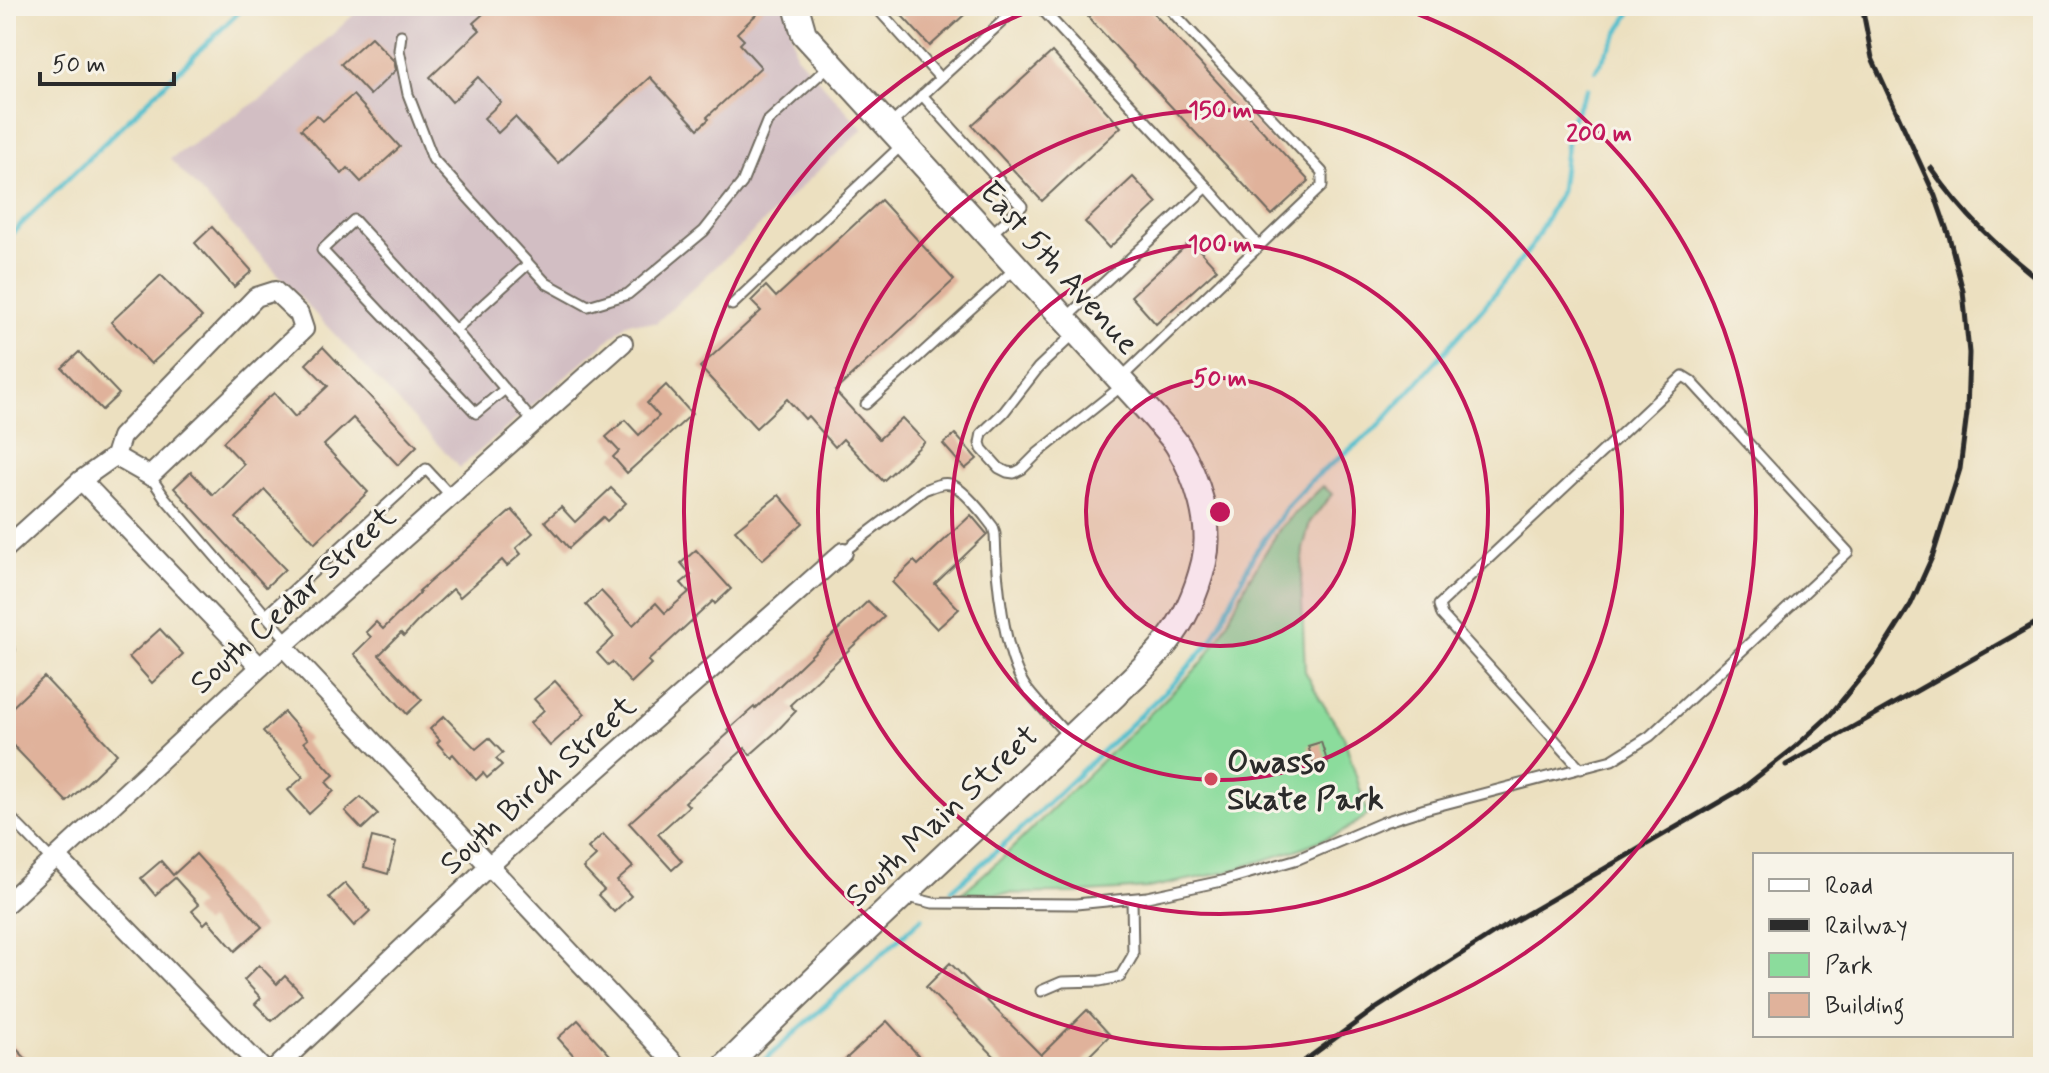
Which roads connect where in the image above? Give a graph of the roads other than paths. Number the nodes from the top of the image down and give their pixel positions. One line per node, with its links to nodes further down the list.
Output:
1 (796, 6): 7 (street, East 5th Avenue)
2 (875, 6): 8 (lane)
3 (1019, 6): 8 (lane)
4 (1039, 6): 11 (lane)
5 (1167, 6): 13 (lane)
6 (401, 35): 14 (lane)
7 (831, 64): 10 (street, East 5th Avenue); 14 (lane)
8 (940, 78): 9 (lane)
9 (922, 95): 10 (lane); 12 (lane)
10 (896, 135): 12 (street, East 5th Avenue); 16 (lane)
11 (1207, 187): 13 (lane); 17 (lane)
12 (989, 236): 15 (street, East 5th Avenue)
13 (1259, 246): 20 (lane)
14 (528, 264): 18 (lane)
15 (1017, 267): 17 (street, East 5th Avenue); 22 (lane)
16 (732, 305)
17 (1070, 326): 20 (street, East 5th Avenue); 20 (lane)
18 (455, 330): 21 (lane); 21 (lane)
19 (623, 343): 23 (street, South Cedar Street)
20 (1122, 382): 31 (street, East 5th Avenue)
21 (505, 389): 23 (lane)
22 (866, 404)
23 (534, 423): 27 (street, South Cedar Street)
24 (115, 456): 25 (street); 25 (street); 26 (street)
25 (150, 476): 33 (lane)
26 (81, 480): 28 (street); 37 (street)
27 (451, 496): 33 (lane); 34 (street, South Cedar Street)
28 (6, 548)
29 (843, 552): 38 (lane); 42 (street, South Birch Street)
30 (6, 595): 32 (lane)
31 (1191, 602): 38 (street, South Main Street)
32 (6, 615)
33 (266, 615): 34 (lane)
34 (286, 644): 37 (street, South Cedar Street); 42 (street)
35 (6, 646): 36 (lane)
36 (6, 653)
37 (260, 667): 41 (street, South Cedar Street)
38 (1070, 738): 43 (street, South Main Street)
39 (1581, 769): 39 (lane); 45 (lane)
40 (6, 813): 41 (lane)
41 (55, 859): 44 (street, South Cedar Street); 47 (street)
42 (490, 865): 48 (street, South Birch Street); 49 (street)
43 (902, 895): 45 (lane); 50 (street, South Main Street)
44 (8, 899)
45 (1132, 899): 46 (lane)
46 (1041, 991)
47 (261, 1067)
48 (277, 1067)
49 (678, 1067)
50 (725, 1067)

